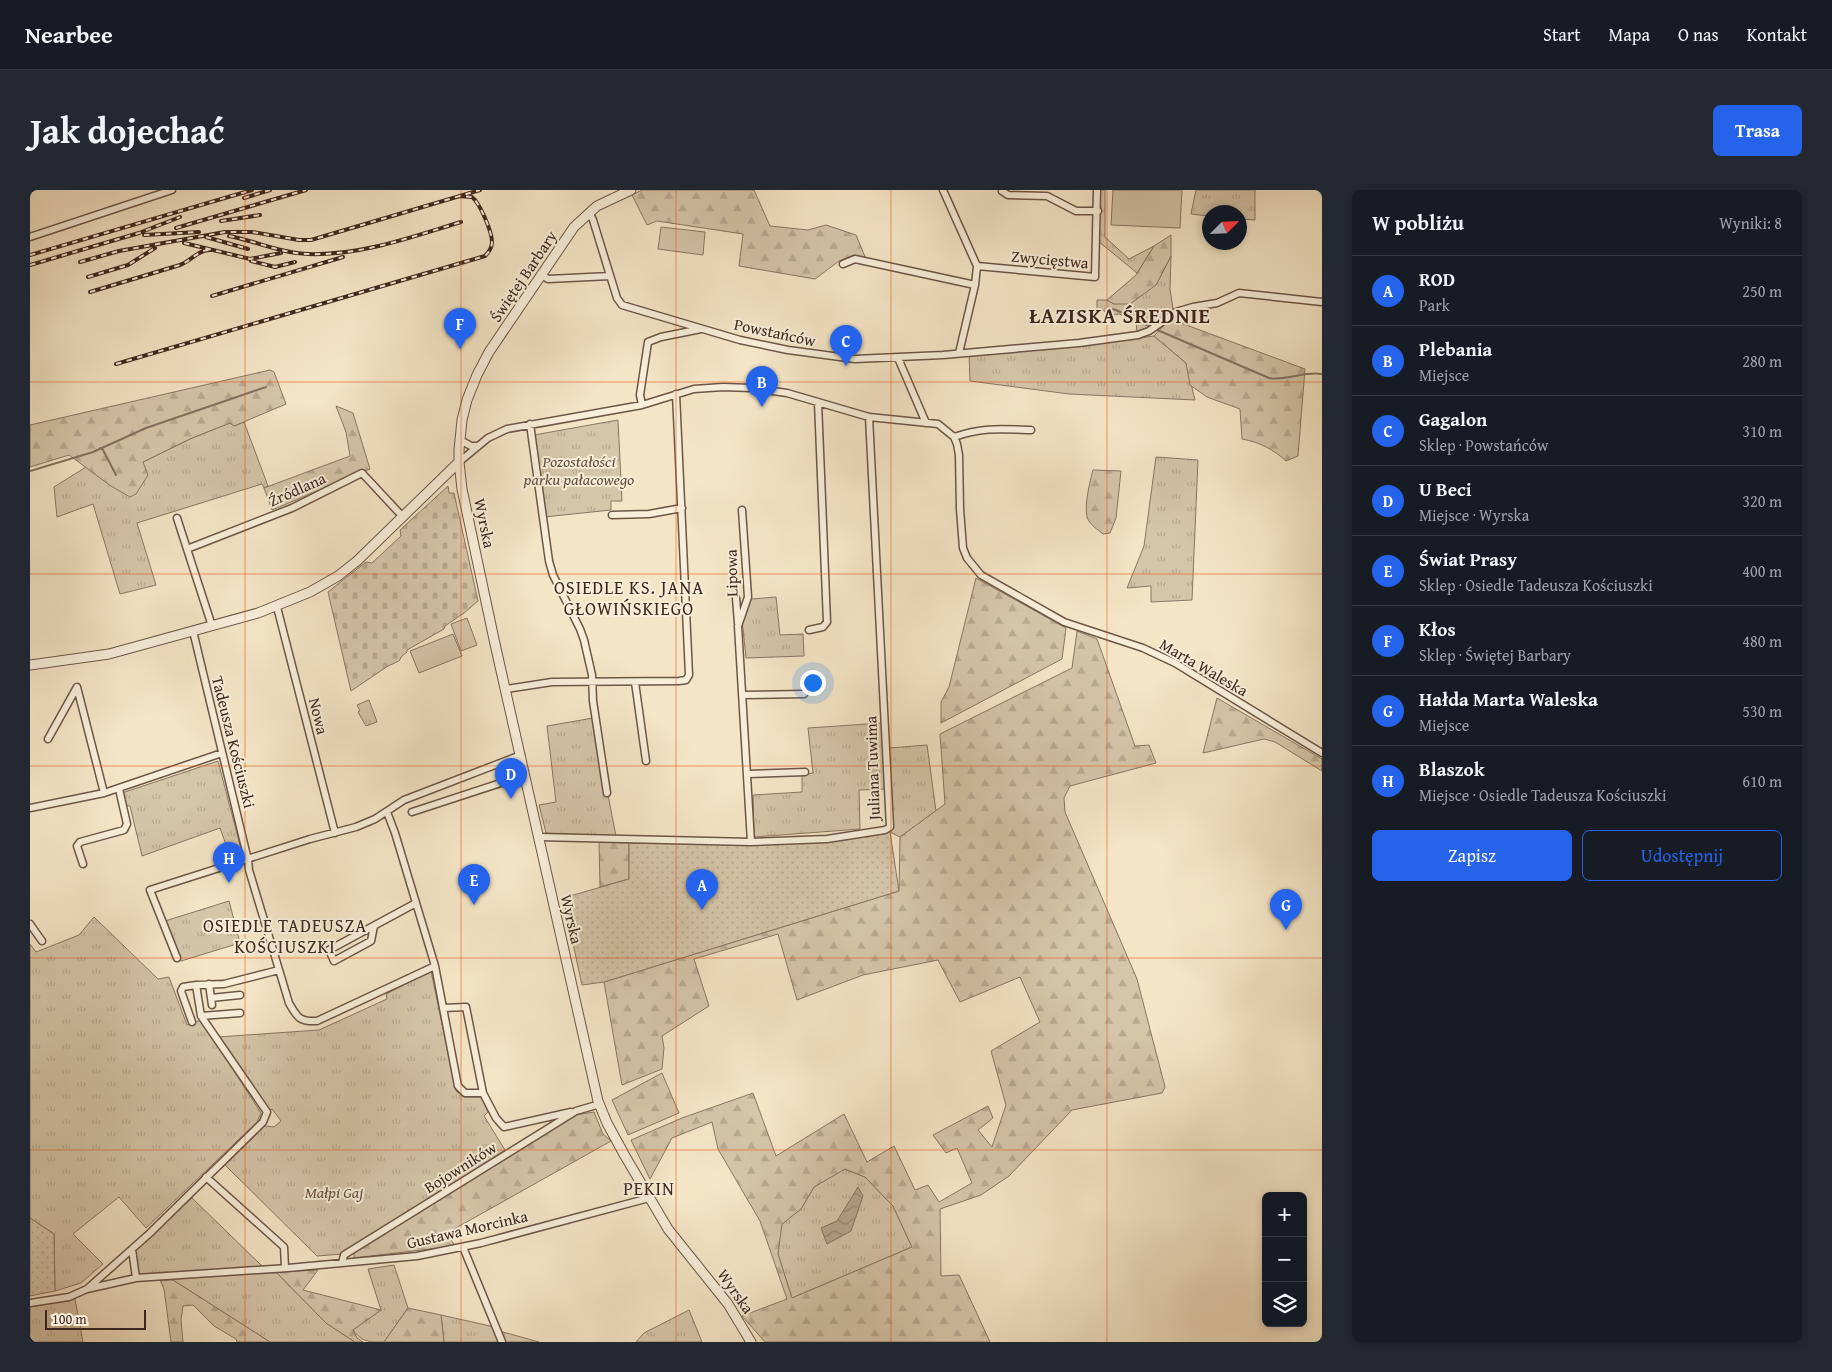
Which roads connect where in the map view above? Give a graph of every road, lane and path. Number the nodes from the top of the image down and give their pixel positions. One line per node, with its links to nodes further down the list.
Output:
1 (172, 190): 8 (street)
2 (631, 190): 7 (street, Świętej Barbary)
3 (944, 190): 10 (street)
4 (1097, 190): 6 (street, Zwycięstwa)
5 (1002, 191): 6 (street)
6 (1098, 211): 10 (street, Zwycięstwa)
7 (589, 212): 11 (street, Powstańców); 12 (street, Świętej Barbary)
8 (30, 237)
9 (843, 264): 13 (street)
10 (977, 266): 13 (street)
11 (610, 276): 12 (street); 15 (street, Powstańców)
12 (545, 277): 26 (street, Świętej Barbary)
13 (975, 286): 16 (street)
14 (1322, 302): 16 (street, Powstańców)
15 (702, 329): 17 (street, Powstańców); 20 (street)
16 (959, 353): 17 (street, Powstańców)
17 (898, 358): 22 (street)
18 (676, 394): 19 (street); 20 (street); 31 (street)
19 (818, 402): 21 (street); 41 (street)
20 (642, 405): 23 (street)
21 (869, 416): 22 (street); 65 (street, Juliana Tuwima)
22 (926, 423): 25 (street)
23 (530, 424): 27 (street); 45 (street)
24 (1031, 430): 25 (street)
25 (954, 437): 51 (street, Marta Waleska)
26 (460, 440): 27 (street); 28 (street, Świętej Barbary)
27 (477, 446): 28 (street)
28 (459, 462): 29 (street, Wyrska); 30 (street)
29 (461, 482): 30 (street); 46 (street, Wyrska)
30 (417, 502): 34 (street)
31 (682, 508): 33 (street); 44 (street)
32 (742, 510): 40 (street, Lipowa)
33 (612, 515)
34 (403, 517): 36 (street, Źródlana); 38 (street)
35 (177, 518): 36 (street)
36 (187, 550): 39 (street)
37 (736, 598): 40 (street)
38 (277, 607): 39 (street); 63 (street, Nowa)
39 (212, 626): 42 (street)
40 (738, 626): 48 (street, Lipowa)
41 (810, 630)
42 (193, 631): 43 (street); 50 (street, Tadeusza Kościuszki)
43 (30, 665)
44 (635, 682): 45 (street); 53 (street)
45 (592, 683): 46 (street); 59 (street)
46 (506, 689): 52 (street, Wyrska)
47 (804, 694): 48 (street)
48 (742, 695): 55 (street, Lipowa)
49 (48, 739): 58 (street)
50 (222, 753): 57 (street); 66 (street, Tadeusza Kościuszki)
51 (1322, 753)
52 (521, 756): 56 (street, Wyrska); 61 (street)
53 (646, 761)
54 (805, 772): 55 (street)
55 (748, 774): 65 (street, Lipowa)
56 (525, 775): 62 (street); 64 (street, Wyrska)
57 (119, 789): 58 (street); 67 (street)
58 (104, 793): 60 (street)
59 (607, 793)
60 (30, 808)
61 (387, 812): 63 (street); 68 (street)
62 (412, 812)
63 (334, 833): 66 (street)
64 (538, 837): 65 (street, Juliana Tuwima); 83 (street, Wyrska)
65 (751, 842)
66 (248, 860): 72 (street); 74 (street)
67 (84, 864)
68 (416, 903): 70 (street); 73 (street)
69 (30, 924): 71 (street)
70 (374, 926): 70 (street)
71 (42, 941)
72 (177, 958)
73 (435, 966): 74 (street); 78 (street)
74 (279, 970): 75 (street)
75 (209, 984): 76 (street); 77 (street)
76 (196, 985): 80 (street); 81 (street)
77 (240, 995)
78 (443, 1008): 82 (street); 82 (street)
79 (240, 1014): 80 (street)
80 (201, 1016): 85 (street)
81 (192, 1022)
82 (483, 1093): 84 (street)
83 (600, 1104): 84 (street, Bojowników); 86 (street, Wyrska)
84 (576, 1111): 89 (street, Bojowników)
85 (206, 1177): 88 (street); 90 (street)
86 (650, 1198): 87 (street, Gustawa Morcinka); 95 (street, Wyrska)
87 (463, 1246): 89 (street, Gustawa Morcinka); 94 (street)
88 (132, 1249): 91 (street); 92 (street)
89 (342, 1262): 90 (street, Gustawa Morcinka)
90 (286, 1268): 91 (street, Gustawa Morcinka)
91 (136, 1278): 92 (street, Gustawa Morcinka)
92 (87, 1289): 93 (street)
93 (30, 1304)
94 (502, 1342)
95 (751, 1342)

